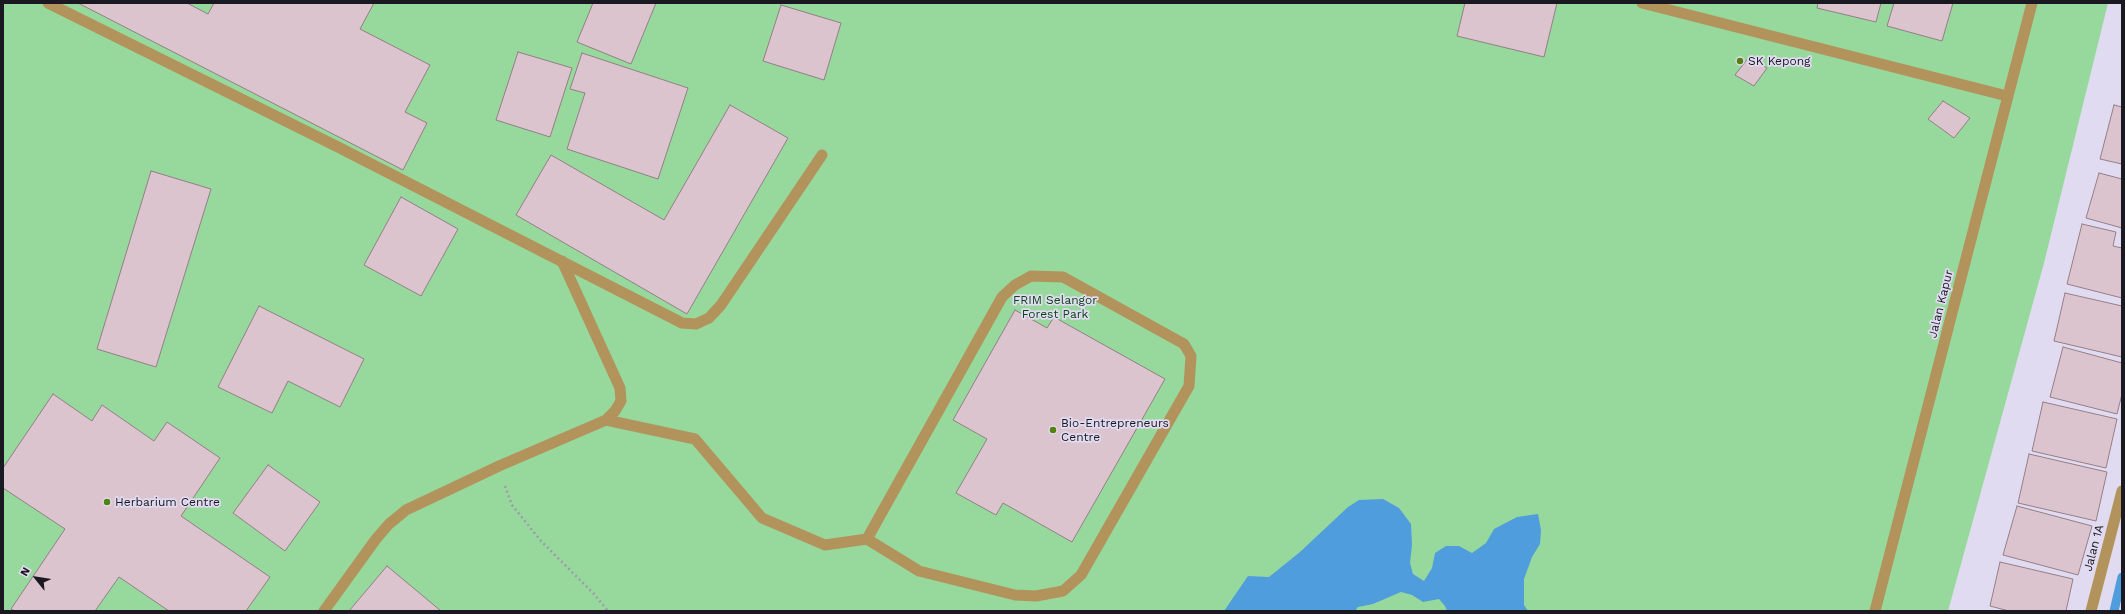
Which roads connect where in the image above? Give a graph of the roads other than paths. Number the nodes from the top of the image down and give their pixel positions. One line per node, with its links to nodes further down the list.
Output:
1 (48, 3): 6 (street)
2 (1642, 3): 4 (street)
3 (2032, 3): 4 (street, Jalan Kapur)
4 (2007, 96): 11 (street, Jalan Kapur)
5 (822, 155): 6 (street)
6 (562, 261): 7 (street)
7 (606, 420): 9 (street); 10 (street)
8 (2122, 491): 12 (street, Jalan 1A)
9 (866, 539): 9 (street)
10 (324, 611)
11 (1876, 611)
12 (2091, 611)

